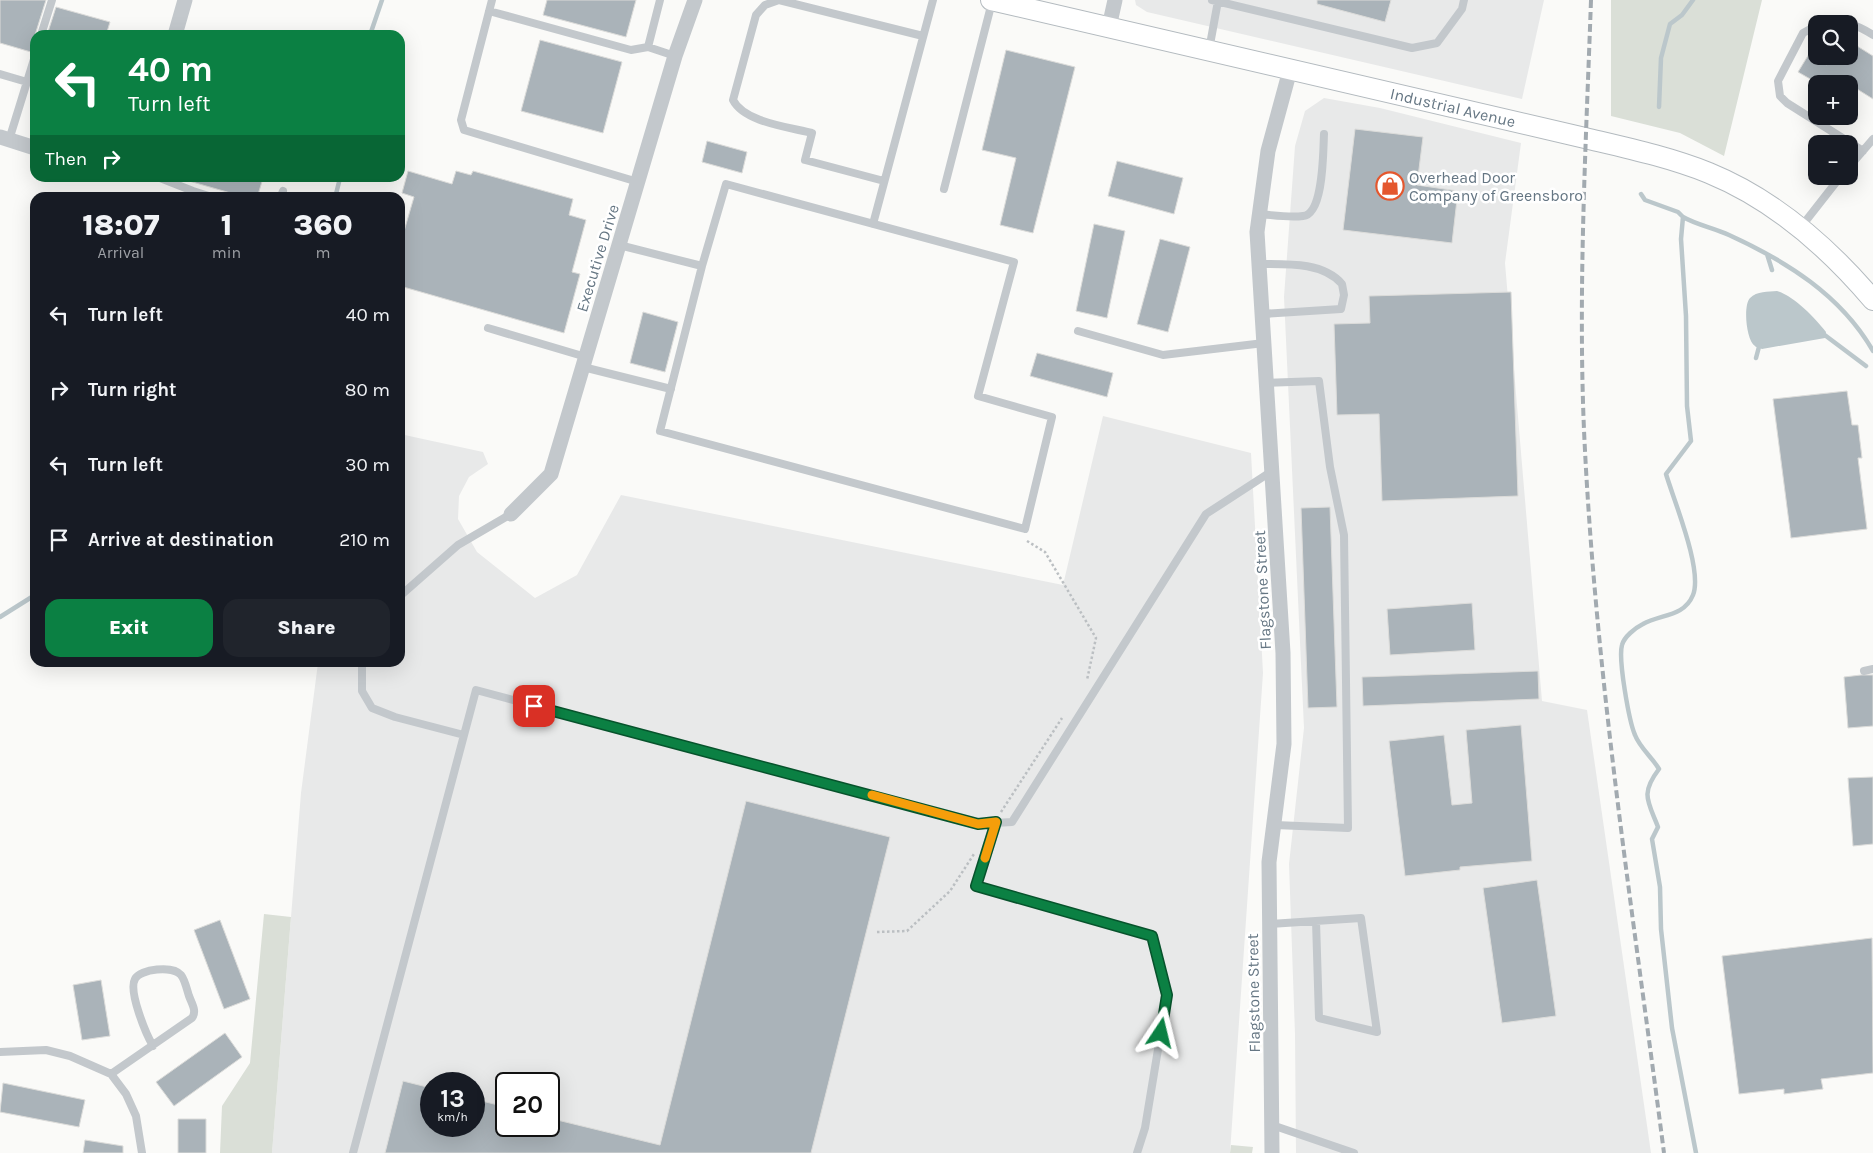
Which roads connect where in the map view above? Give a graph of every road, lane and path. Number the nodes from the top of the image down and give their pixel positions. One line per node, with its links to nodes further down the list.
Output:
1 (52, 0): 14 (lane)
2 (185, 0): 15 (street)
3 (492, 0): 11 (lane)
4 (660, 0): 19 (lane)
5 (695, 0): 21 (street, Executive Drive)
6 (933, 0): 18 (lane)
7 (992, 0): 13 (main road, Industrial Avenue); 36 (lane)
8 (1115, 0): 13 (street)
9 (1464, 0): 10 (lane)
10 (1215, 1): 20 (lane)
11 (489, 11): 19 (lane); 34 (lane)
12 (1858, 26): 17 (lane)
13 (1109, 27): 20 (main road, Industrial Avenue)
14 (43, 30)
15 (176, 30)
16 (1808, 30): 30 (lane)
17 (1873, 35)
18 (923, 36): 32 (lane); 32 (lane)
19 (648, 47): 21 (lane)
20 (1208, 50): 22 (main road, Industrial Avenue)
21 (675, 56): 34 (street, Executive Drive)
22 (1290, 70): 38 (street, Flagstone Street); 40 (main road, Industrial Avenue)
23 (30, 72): 25 (lane)
24 (0, 74): 25 (lane)
25 (27, 82): 27 (lane)
26 (1324, 134): 38 (lane)
27 (4, 139): 29 (street)
28 (1873, 139): 30 (lane)
29 (30, 147)
30 (1863, 151): 31 (lane)
31 (1858, 157)
32 (884, 181): 39 (lane)
33 (170, 182): 37 (lane)
34 (638, 182): 41 (street, Executive Drive)
35 (1834, 185): 40 (lane)
36 (944, 189)
37 (196, 192)
38 (1259, 214): 42 (street, Flagstone Street)
39 (873, 224): 43 (lane); 51 (lane)
40 (1801, 227): 44 (main road, Industrial Avenue)
41 (619, 245): 43 (lane); 49 (street, Executive Drive)
42 (1259, 264): 45 (street, Flagstone Street); 45 (lane)
43 (702, 266): 51 (lane)
44 (1873, 300)
45 (1262, 314): 48 (street, Flagstone Street)
46 (488, 328): 49 (lane)
47 (1078, 331): 48 (lane)
48 (1264, 343): 50 (street, Flagstone Street)
49 (584, 362): 51 (lane); 53 (street, Executive Drive)
50 (1266, 383): 52 (street, Flagstone Street); 63 (lane)
51 (671, 389)
52 (1272, 471): 62 (lane); 63 (street, Flagstone Street)
53 (511, 514): 55 (lane)
54 (1027, 542): 59 (path)
55 (405, 592)
56 (362, 667): 61 (lane)
57 (1873, 670): 58 (lane)
58 (1864, 671)
59 (1082, 688)
60 (1066, 712): 62 (path)
61 (464, 735): 62 (lane); 73 (lane)
62 (997, 820): 74 (lane)
63 (1275, 825): 66 (street, Flagstone Street)
64 (976, 850): 67 (path)
65 (1316, 921): 65 (lane); 66 (lane)
66 (1270, 924): 71 (street, Flagstone Street)
67 (877, 932)
68 (153, 1046): 68 (lane); 70 (lane)
69 (0, 1052): 70 (lane)
70 (111, 1074): 72 (lane)
71 (1272, 1118): 75 (street, Flagstone Street); 76 (lane)
72 (142, 1153)
73 (353, 1153)
74 (1138, 1153)
75 (1272, 1153)
76 (1354, 1153)

